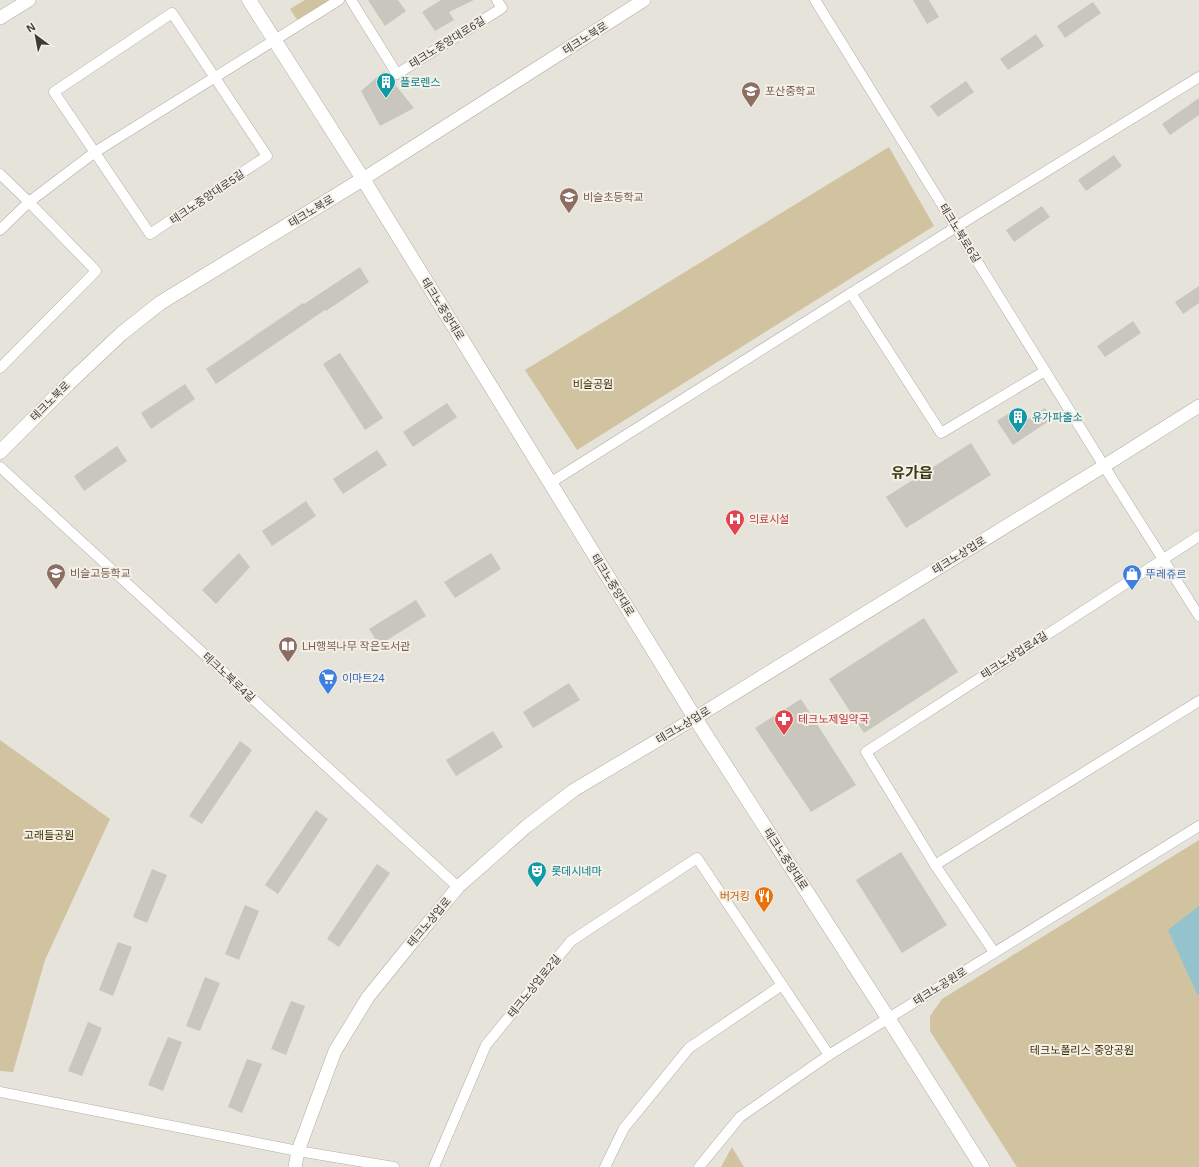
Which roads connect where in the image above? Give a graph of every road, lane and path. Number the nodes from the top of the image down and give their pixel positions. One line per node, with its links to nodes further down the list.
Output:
1 (29, 0): 8 (street)
2 (249, 0): 9 (main road, 테크노중앙대로)
3 (339, 0): 9 (street)
4 (351, 0): 5 (street, 테크노중앙대로6길)
5 (497, 0)
6 (644, 0): 14 (street, 테크노북로)
7 (814, 0): 16 (street, 테크노북로6길)
8 (0, 18)
9 (275, 40): 11 (street); 14 (main road, 테크노중앙대로)
10 (1199, 77): 16 (street)
11 (215, 78): 12 (street); 12 (street, 테크노중앙대로5길); 12 (street, 테크노중앙대로5길)
12 (95, 152): 15 (street)
13 (0, 174): 15 (street)
14 (363, 179): 22 (main road, 테크노북로); 25 (main road, 테크노중앙대로)
15 (29, 202): 17 (street); 19 (street)
16 (956, 227): 18 (street); 20 (street, 테크노북로6길)
17 (0, 230)
18 (851, 293): 20 (street); 25 (street)
19 (0, 368)
20 (1045, 371): 23 (street, 테크노북로6길)
21 (1199, 406): 23 (street, 테크노상업로)
22 (0, 452)
23 (1104, 466): 27 (street); 30 (street, 테크노상업로)
24 (0, 467): 33 (street, 테크노북로4길)
25 (550, 483): 30 (main road, 테크노중앙대로)
26 (1199, 536): 27 (street, 테크노상업로4길)
27 (1163, 558): 28 (street); 32 (street, 테크노상업로4길)
28 (1199, 616)
29 (1199, 701): 32 (street)
30 (695, 718): 33 (street, 테크노상업로); 36 (main road, 테크노중앙대로)
31 (1199, 826): 34 (street, 테크노공원로)
32 (935, 865): 34 (street)
33 (458, 887): 39 (street, 테크노상업로)
34 (994, 952): 36 (street, 테크노공원로)
35 (782, 986): 37 (street); 42 (street, 테크노상업로2길); 43 (street)
36 (888, 1018): 37 (street, 테크노공원로); 45 (main road, 테크노중앙대로)
37 (828, 1055): 44 (street, 테크노공원로)
38 (0, 1092): 39 (street)
39 (298, 1151): 40 (street, 테크노상업로); 41 (street)
40 (295, 1167)
41 (394, 1167)
42 (434, 1167)
43 (605, 1167)
44 (699, 1167)
45 (982, 1167)

